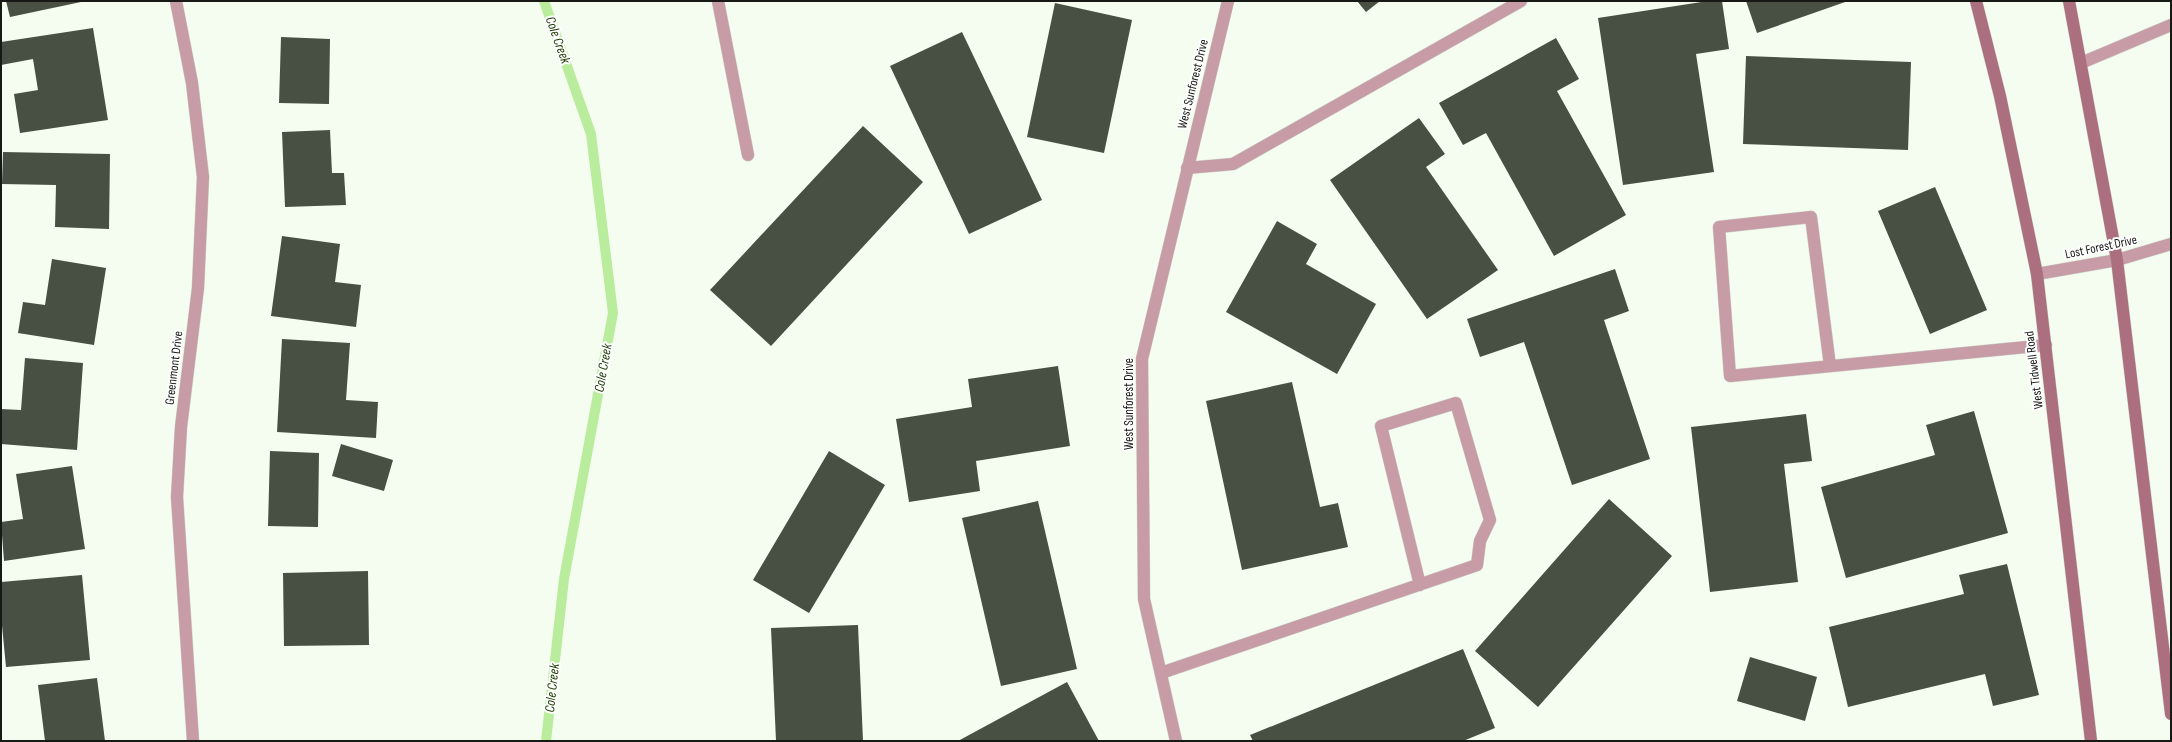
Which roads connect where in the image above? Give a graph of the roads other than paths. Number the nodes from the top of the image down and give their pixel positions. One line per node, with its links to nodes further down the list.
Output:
1 (176, 1): 19 (street, Greenmont Drive)
2 (718, 1): 9 (street)
3 (1228, 1): 10 (street, West Sunforest Drive)
4 (1521, 1): 10 (street)
5 (1976, 1): 13 (main road, West Tidwell Road)
6 (2069, 1): 8 (main road)
7 (2171, 25): 8 (street)
8 (2081, 63): 12 (main road)
9 (748, 154)
10 (1187, 168): 17 (street, West Sunforest Drive)
11 (2171, 244): 12 (street, Lost Forest Drive)
12 (2117, 260): 13 (street, Lost Forest Drive); 18 (main road)
13 (2037, 274): 14 (main road, West Tidwell Road)
14 (2046, 345): 15 (street); 21 (main road, West Tidwell Road)
15 (1830, 366): 15 (street)
16 (1420, 585): 16 (street); 17 (street)
17 (1161, 673): 20 (street, West Sunforest Drive)
18 (2171, 714)
19 (192, 741)
20 (1176, 741)
21 (2090, 741)

